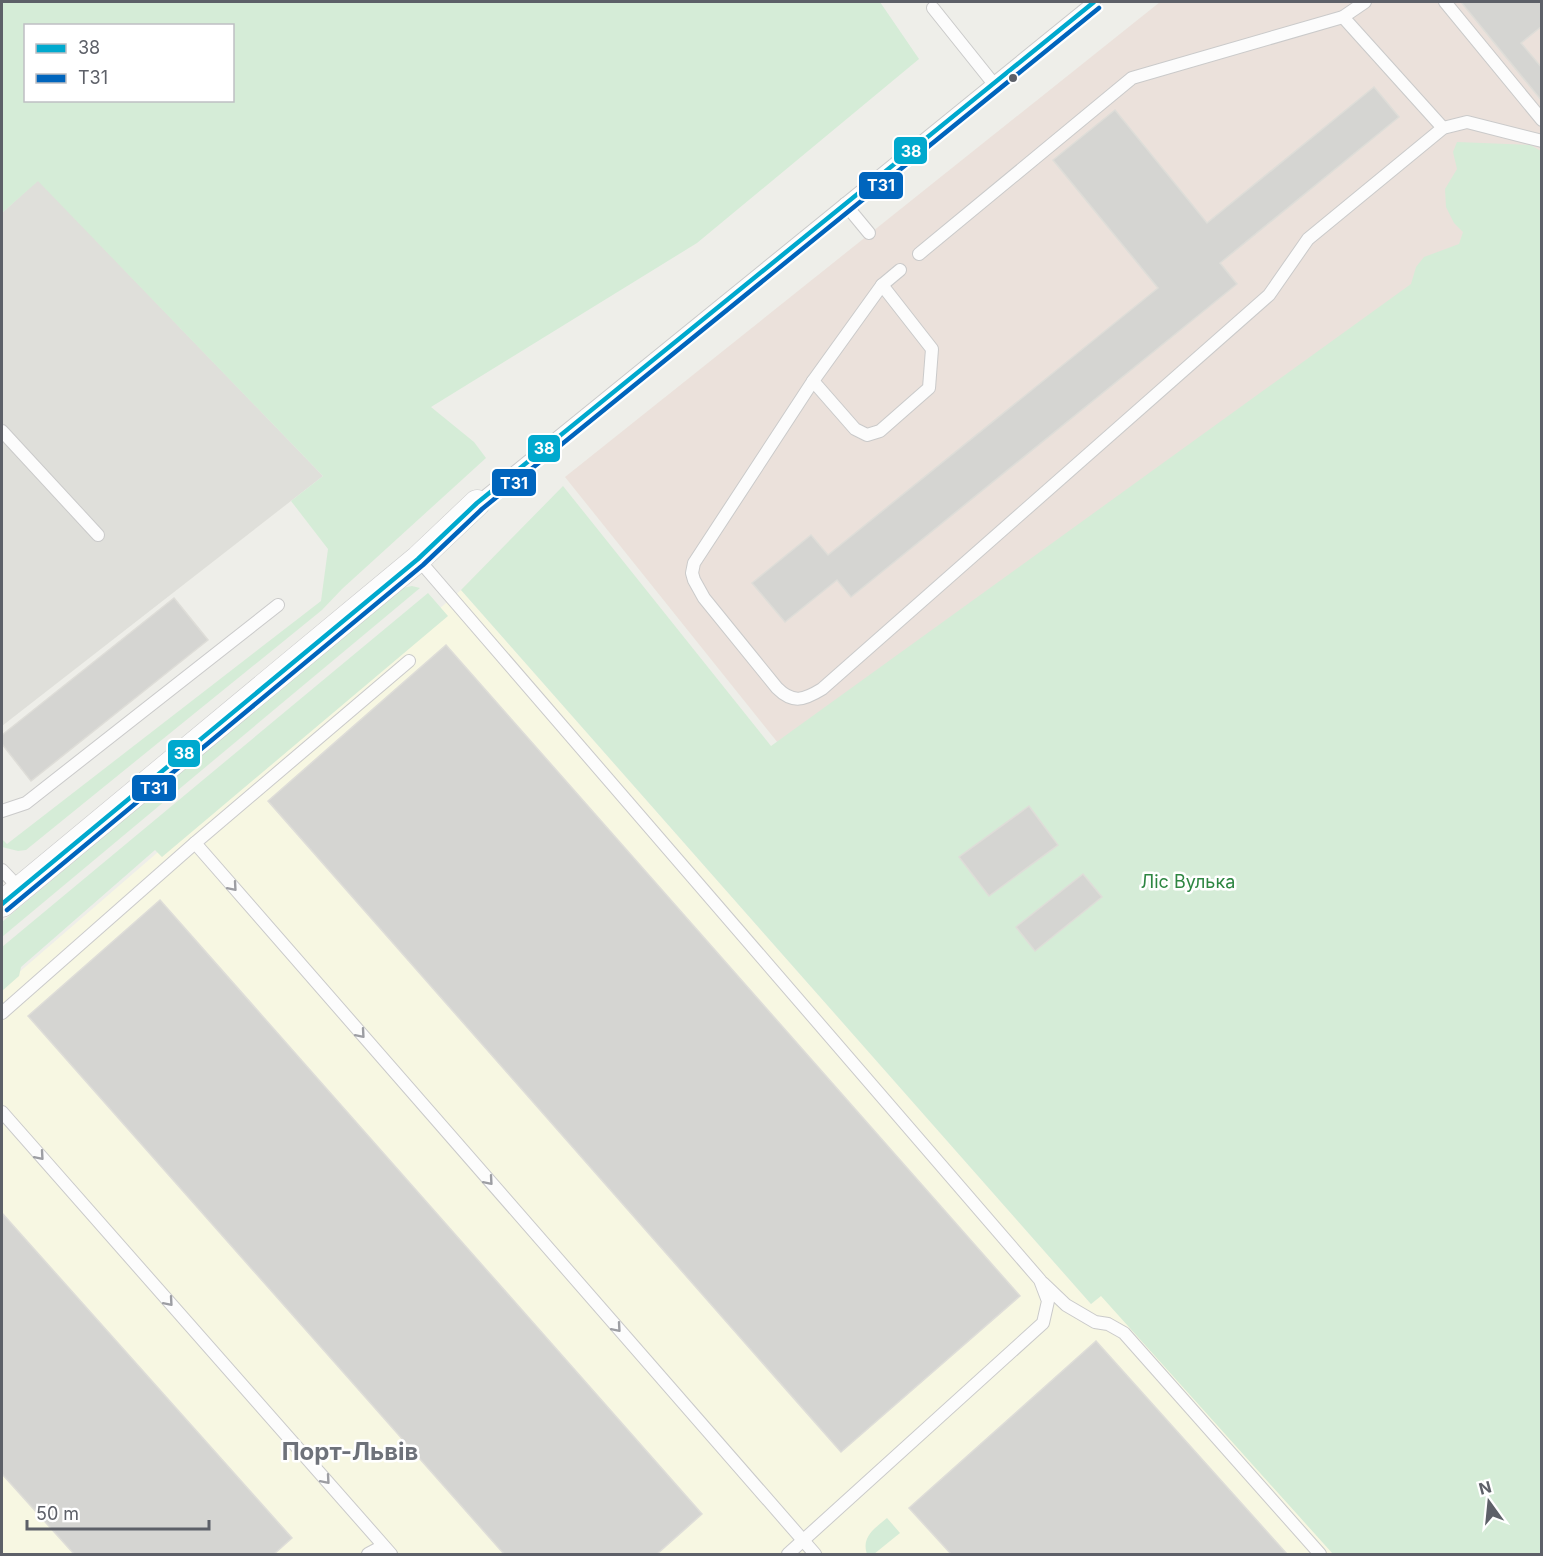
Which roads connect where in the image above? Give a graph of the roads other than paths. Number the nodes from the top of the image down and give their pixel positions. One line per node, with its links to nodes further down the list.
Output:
1 (1094, 2): 6 (lane)
2 (1365, 2): 5 (lane)
3 (1445, 2): 7 (lane)
4 (933, 8): 6 (lane)
5 (1343, 17): 8 (lane); 12 (lane)
6 (993, 83): 10 (lane)
7 (1542, 120)
8 (1443, 128): 9 (lane); 15 (lane)
9 (1542, 141)
10 (845, 204): 11 (lane); 17 (lane)
11 (869, 233)
12 (919, 255)
13 (900, 270): 14 (lane)
14 (882, 285): 15 (lane); 15 (lane)
15 (813, 381)
16 (2, 431): 18 (lane)
17 (477, 503): 19 (street)
18 (98, 535)
19 (418, 559): 25 (street); 28 (lane)
20 (278, 605): 22 (lane)
21 (409, 661): 23 (lane)
22 (2, 811)
23 (195, 843): 26 (lane); 29 (lane, one-way to 29)
24 (2, 870): 25 (lane)
25 (11, 896)
26 (2, 1013)
27 (2, 1112): 30 (lane, one-way to 30)
28 (1040, 1280): 29 (lane); 35 (lane)
29 (803, 1542): 32 (lane); 33 (lane); 34 (lane)
30 (387, 1550): 31 (lane)
31 (368, 1554)
32 (788, 1554)
33 (795, 1554)
34 (815, 1554)
35 (1320, 1554)

